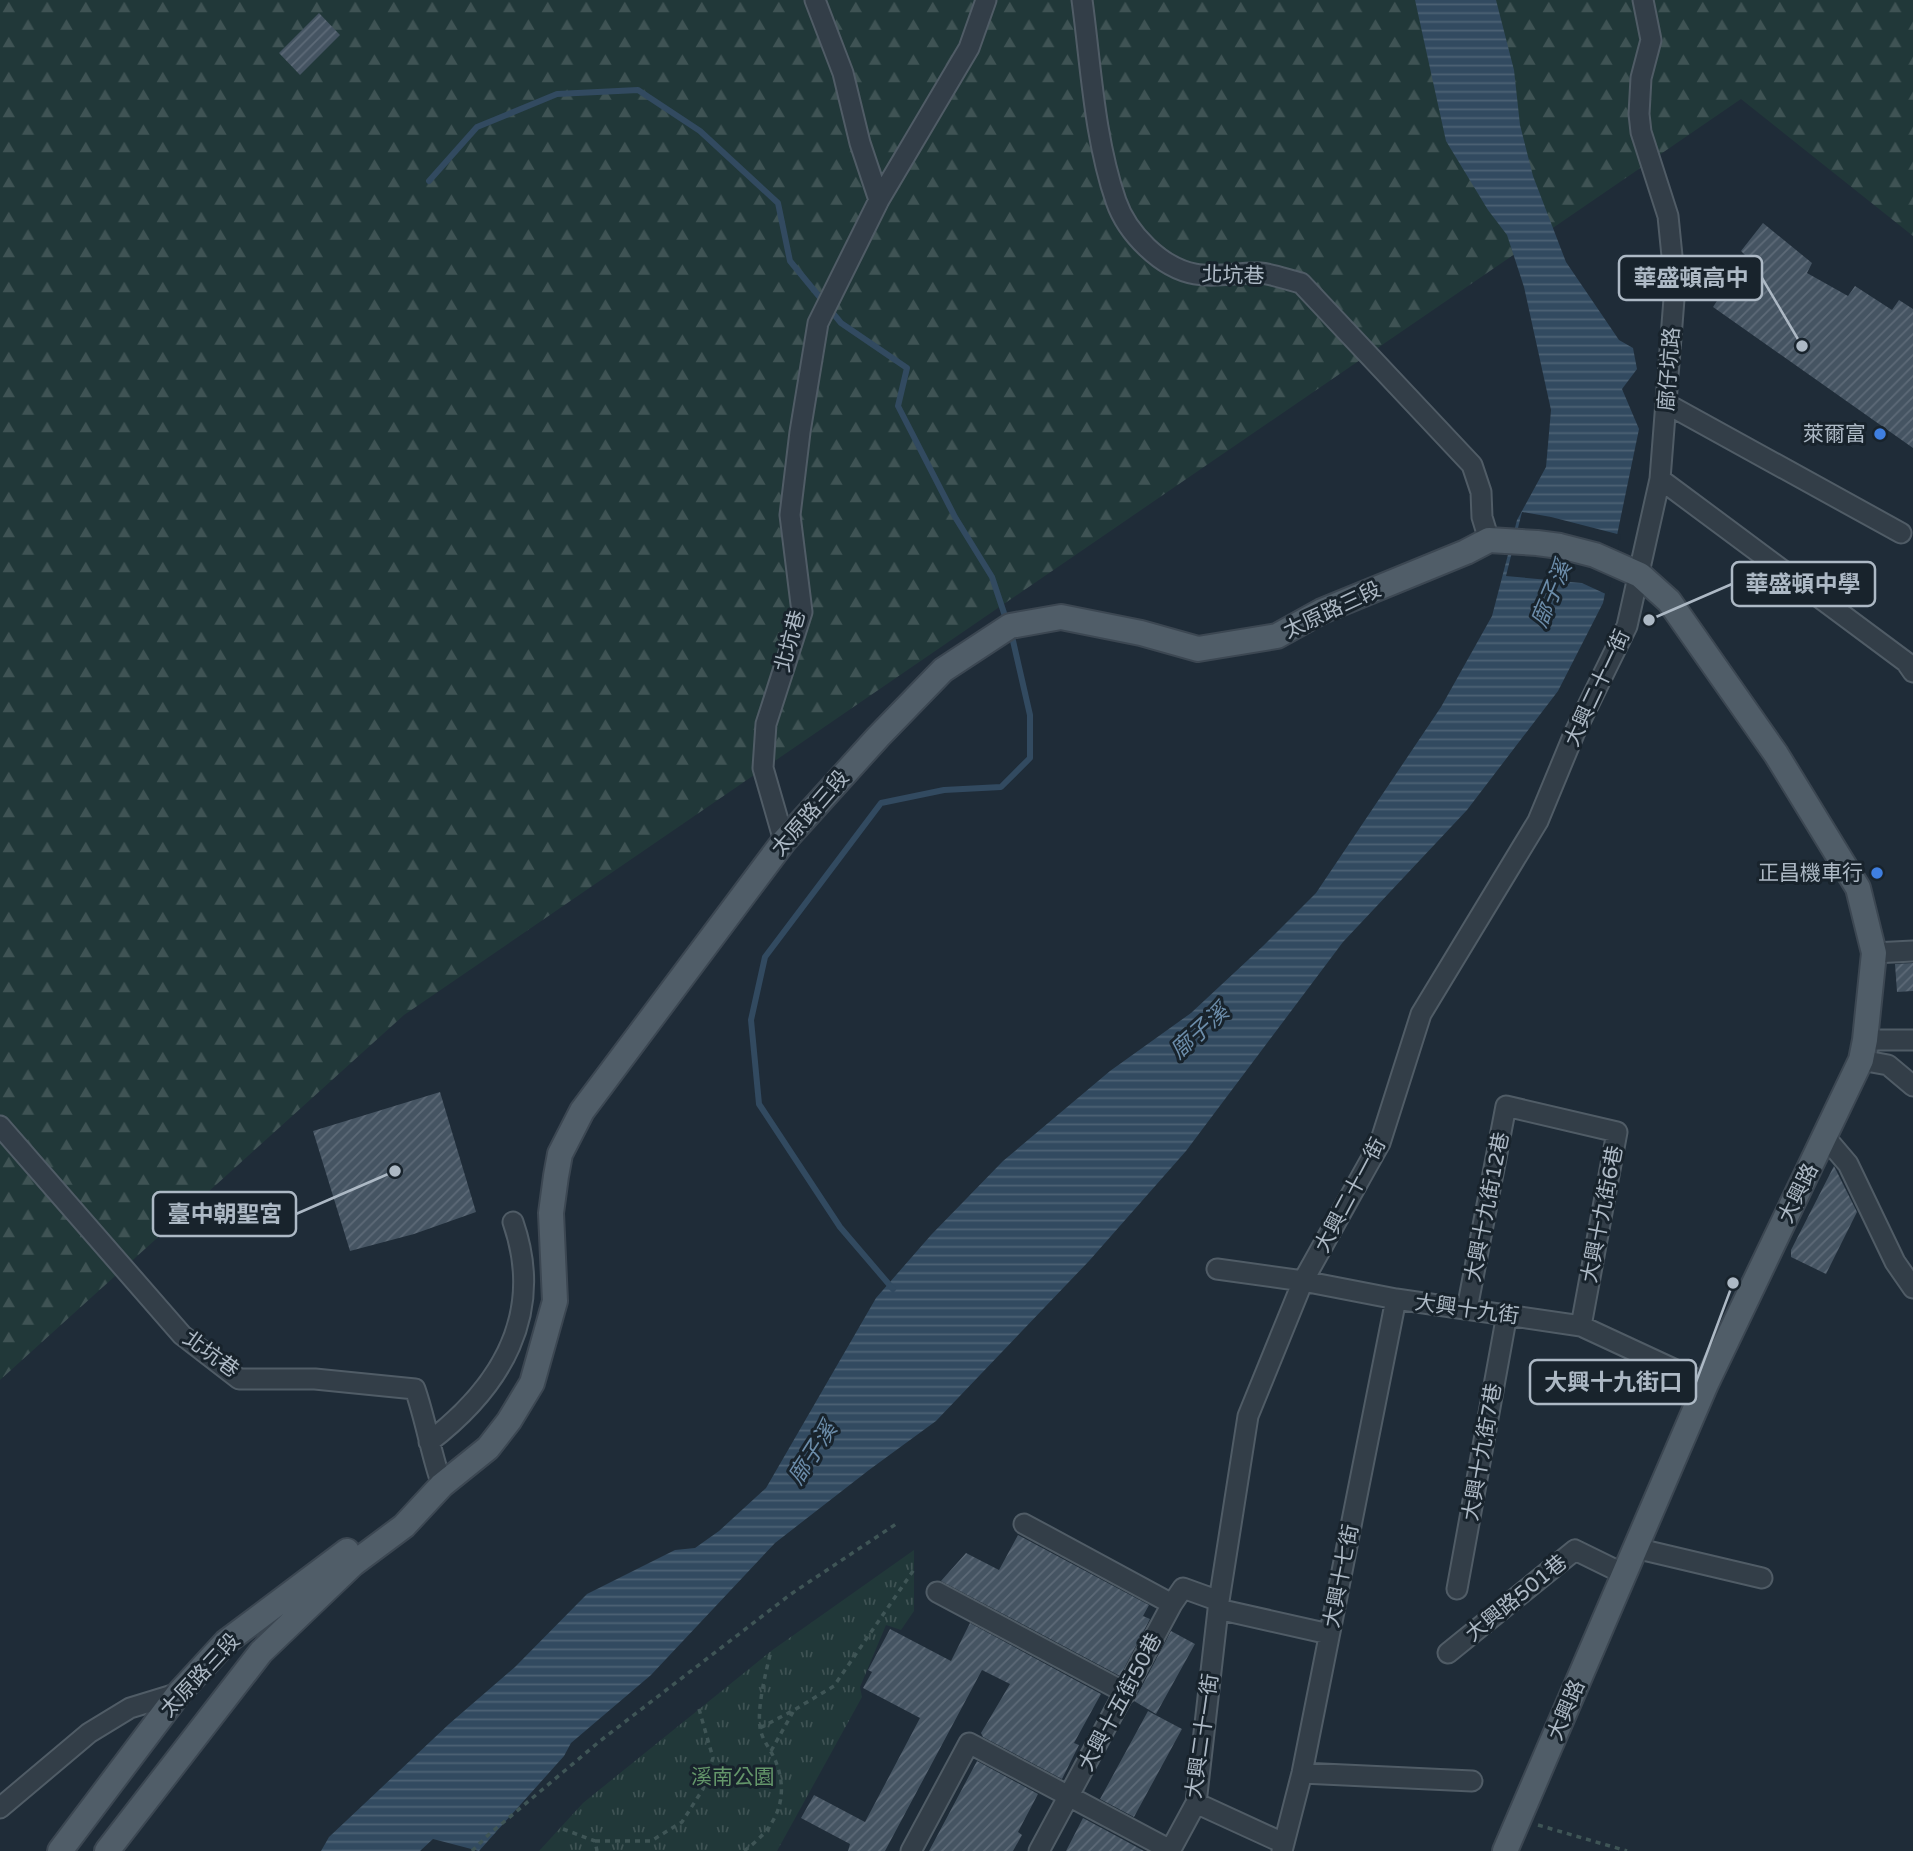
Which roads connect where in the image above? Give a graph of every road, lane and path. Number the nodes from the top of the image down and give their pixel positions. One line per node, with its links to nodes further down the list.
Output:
1 (815, 0): 5 (street)
2 (986, 0): 5 (street, 北坑巷)
3 (1082, 0): 9 (street, 北坑巷)
4 (1643, 0): 6 (street, 廍仔坑路)
5 (879, 200): 12 (street, 北坑巷)
6 (1667, 404): 7 (street, 廍仔坑路); 8 (street)
7 (1660, 479): 10 (street, 廍仔坑路); 11 (street)
8 (1901, 533)
9 (1495, 541): 10 (main road, 大興路); 12 (main road, 太原路三段)
10 (1633, 572): 14 (main road, 大興路); 23 (street, 大興二十一街)
11 (1913, 672)
12 (784, 841): 31 (main road, 太原路三段)
13 (1913, 951): 14 (street)
14 (1874, 953): 16 (main road, 大興路)
15 (1913, 1040): 16 (street)
16 (1863, 1050): 17 (street); 20 (main road, 大興路)
17 (1913, 1086)
18 (1506, 1105): 26 (street, 大興十九街12巷); 28 (street, 大興十九街6巷)
19 (0, 1126): 30 (street, 北坑巷)
20 (1825, 1138): 24 (street); 29 (main road, 大興路)
21 (513, 1222): 30 (street)
22 (1217, 1269): 23 (street, 大興十九街)
23 (1303, 1281): 25 (street, 大興十九街); 41 (street, 大興二十一街)
24 (1913, 1289)
25 (1396, 1299): 26 (street, 大興十九街); 42 (street, 大興十七街)
26 (1468, 1309): 27 (street, 大興十九街)
27 (1507, 1314): 28 (street, 大興十九街); 38 (street, 大興十九街7巷)
28 (1581, 1326): 29 (street, 大興十九街)
29 (1706, 1384): 34 (main road, 大興路)
30 (429, 1442): 31 (street, 北坑巷)
31 (442, 1485): 45 (main road, 太原路三段); 61 (main road, 太原路三段)
32 (896, 1524): 62 (path)
33 (1024, 1524): 40 (street)
34 (1635, 1548): 36 (main road, 大興路); 37 (street)
35 (915, 1568): 48 (path)
36 (1624, 1574): 44 (street, 大興路501巷); 56 (main road, 大興路)
37 (1762, 1578)
38 (1457, 1589)
39 (937, 1592): 46 (street)
40 (1172, 1604): 41 (street); 46 (street, 大興十五街50巷)
41 (1219, 1605): 42 (street); 54 (street, 大興二十一街)
42 (1329, 1634): 51 (street, 大興十七街)
43 (771, 1651): 49 (path)
44 (1448, 1653)
45 (179, 1693): 55 (street); 60 (main road, 太原路三段)
46 (1126, 1693): 53 (street, 大興十五街50巷)
47 (699, 1709): 58 (path)
48 (794, 1710): 49 (path); 50 (path)
49 (760, 1728): 50 (path)
50 (771, 1751): 64 (path)
51 (1303, 1773): 52 (street); 59 (street, 大興十七街)
52 (1472, 1782)
53 (1069, 1796): 65 (street); 66 (street, 大興十五街50巷); 67 (street)
54 (1196, 1803): 59 (street); 67 (street, 大興二十一街)
55 (0, 1808)
56 (1519, 1820): 68 (main road, 大興路); 69 (path)
57 (563, 1829): 58 (path)
58 (595, 1841): 63 (path)
59 (1282, 1847)
60 (60, 1851)
61 (107, 1851)
62 (472, 1851)
63 (597, 1851)
64 (744, 1851)
65 (911, 1851)
66 (1038, 1851)
67 (1170, 1851)
68 (1505, 1851)
69 (1627, 1851)

